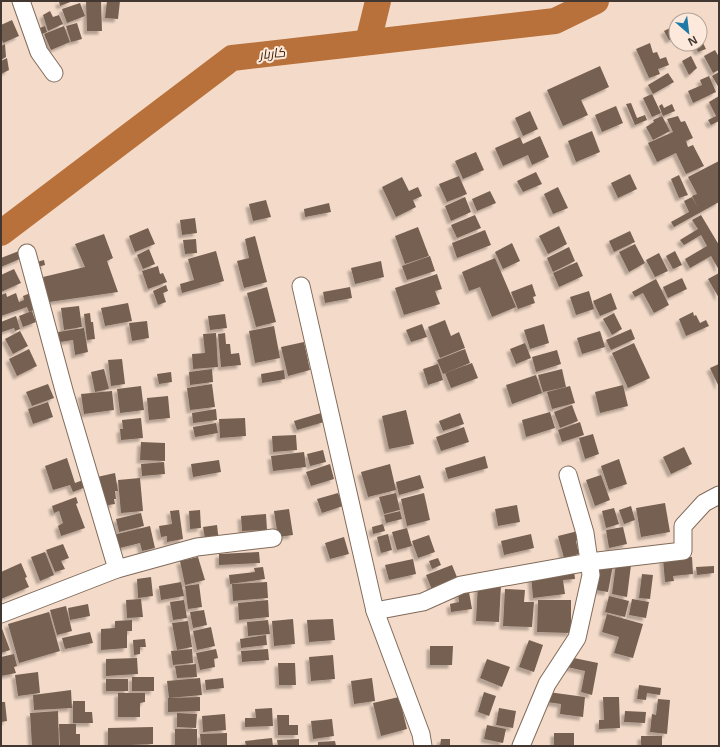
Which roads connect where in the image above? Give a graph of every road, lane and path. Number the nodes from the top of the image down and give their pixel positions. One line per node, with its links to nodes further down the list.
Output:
1 (21, 1): 2 (street)
2 (54, 73)
3 (28, 253): 9 (street)
4 (302, 286): 10 (street)
5 (568, 475): 8 (street)
6 (719, 496): 8 (street)
7 (273, 538): 9 (street)
8 (589, 562): 10 (street); 13 (street)
9 (117, 569): 11 (street)
10 (375, 611): 12 (street)
11 (1, 614)
12 (423, 746)
13 (521, 746)

